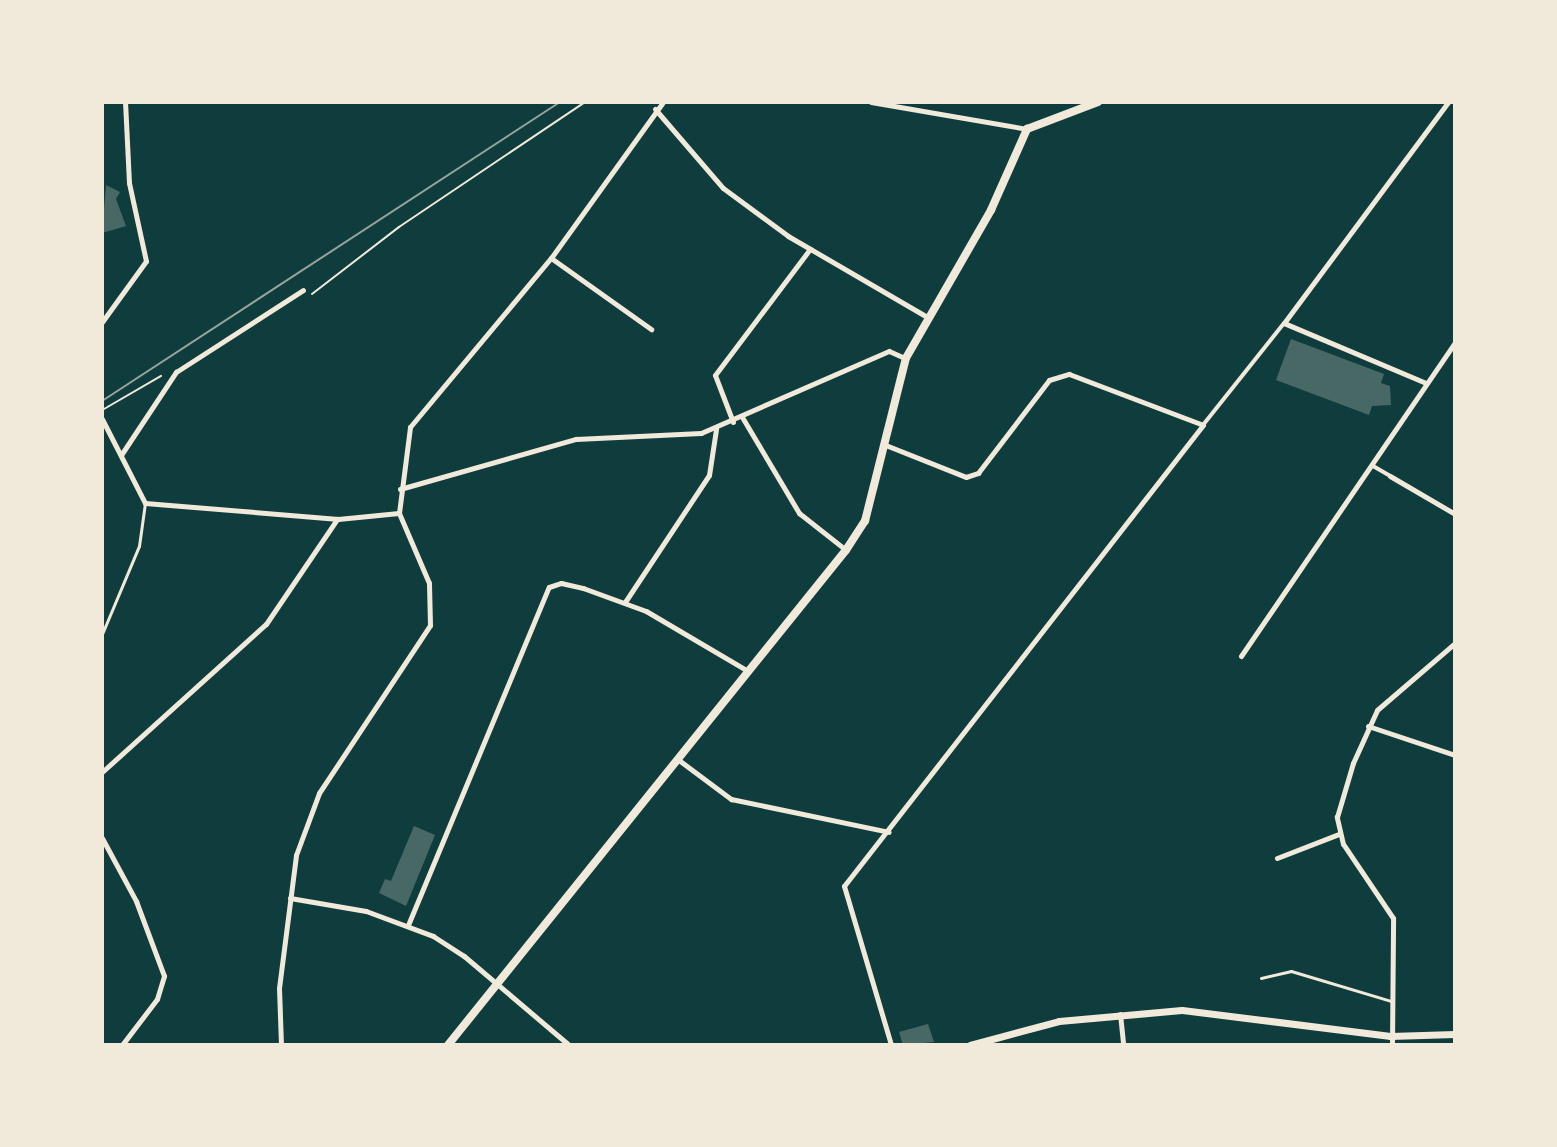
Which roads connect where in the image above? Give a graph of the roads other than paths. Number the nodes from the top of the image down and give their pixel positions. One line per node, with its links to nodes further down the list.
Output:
1 (125, 102): 12 (street)
2 (663, 102): 6 (street)
3 (871, 102): 7 (street)
4 (1098, 102): 7 (main road)
5 (1448, 102): 13 (street)
6 (655, 109): 8 (street); 9 (street)
7 (1027, 129): 11 (main road)
8 (810, 249): 11 (street); 20 (street)
9 (551, 258): 14 (street); 27 (street)
10 (303, 290): 24 (street)
11 (929, 318): 16 (main road)
12 (102, 322)
13 (1284, 323): 17 (street); 21 (street)
14 (651, 329)
15 (1455, 342): 17 (street)
16 (906, 358): 18 (street); 23 (main road)
17 (1426, 383): 25 (street)
18 (742, 417): 20 (street); 32 (street)
19 (102, 419): 24 (street)
20 (733, 422): 22 (street)
21 (1203, 425): 23 (street); 42 (street)
22 (716, 429): 27 (street); 33 (street)
23 (882, 444): 32 (main road)
24 (121, 455): 28 (street)
25 (1373, 466): 26 (street); 36 (street)
26 (1390, 476): 30 (street)
27 (400, 489): 29 (street)
28 (145, 503): 31 (street); 34 (lane)
29 (399, 513): 31 (street); 46 (street)
30 (1455, 514)
31 (338, 519): 41 (street)
32 (846, 550): 37 (main road)
33 (625, 602): 37 (street); 47 (street)
34 (102, 634)
35 (1455, 643): 38 (street)
36 (1241, 656)
37 (750, 672): 40 (main road)
38 (1368, 726): 39 (street); 43 (street)
39 (1455, 755)
40 (680, 761): 42 (street); 49 (main road)
41 (102, 772)
42 (889, 832): 58 (street)
43 (1339, 834): 45 (street); 50 (street)
44 (102, 838): 54 (street)
45 (1277, 858)
46 (290, 898): 47 (street); 55 (street)
47 (408, 925): 49 (street)
48 (1261, 978): 50 (lane)
49 (498, 983): 56 (main road); 57 (street)
50 (1391, 1001): 53 (street)
51 (1120, 1013): 53 (street); 59 (street); 60 (street)
52 (1455, 1034): 53 (street)
53 (1391, 1041)
54 (122, 1045)
55 (281, 1045)
56 (448, 1045)
57 (569, 1045)
58 (891, 1045)
59 (970, 1045)
60 (1123, 1045)

